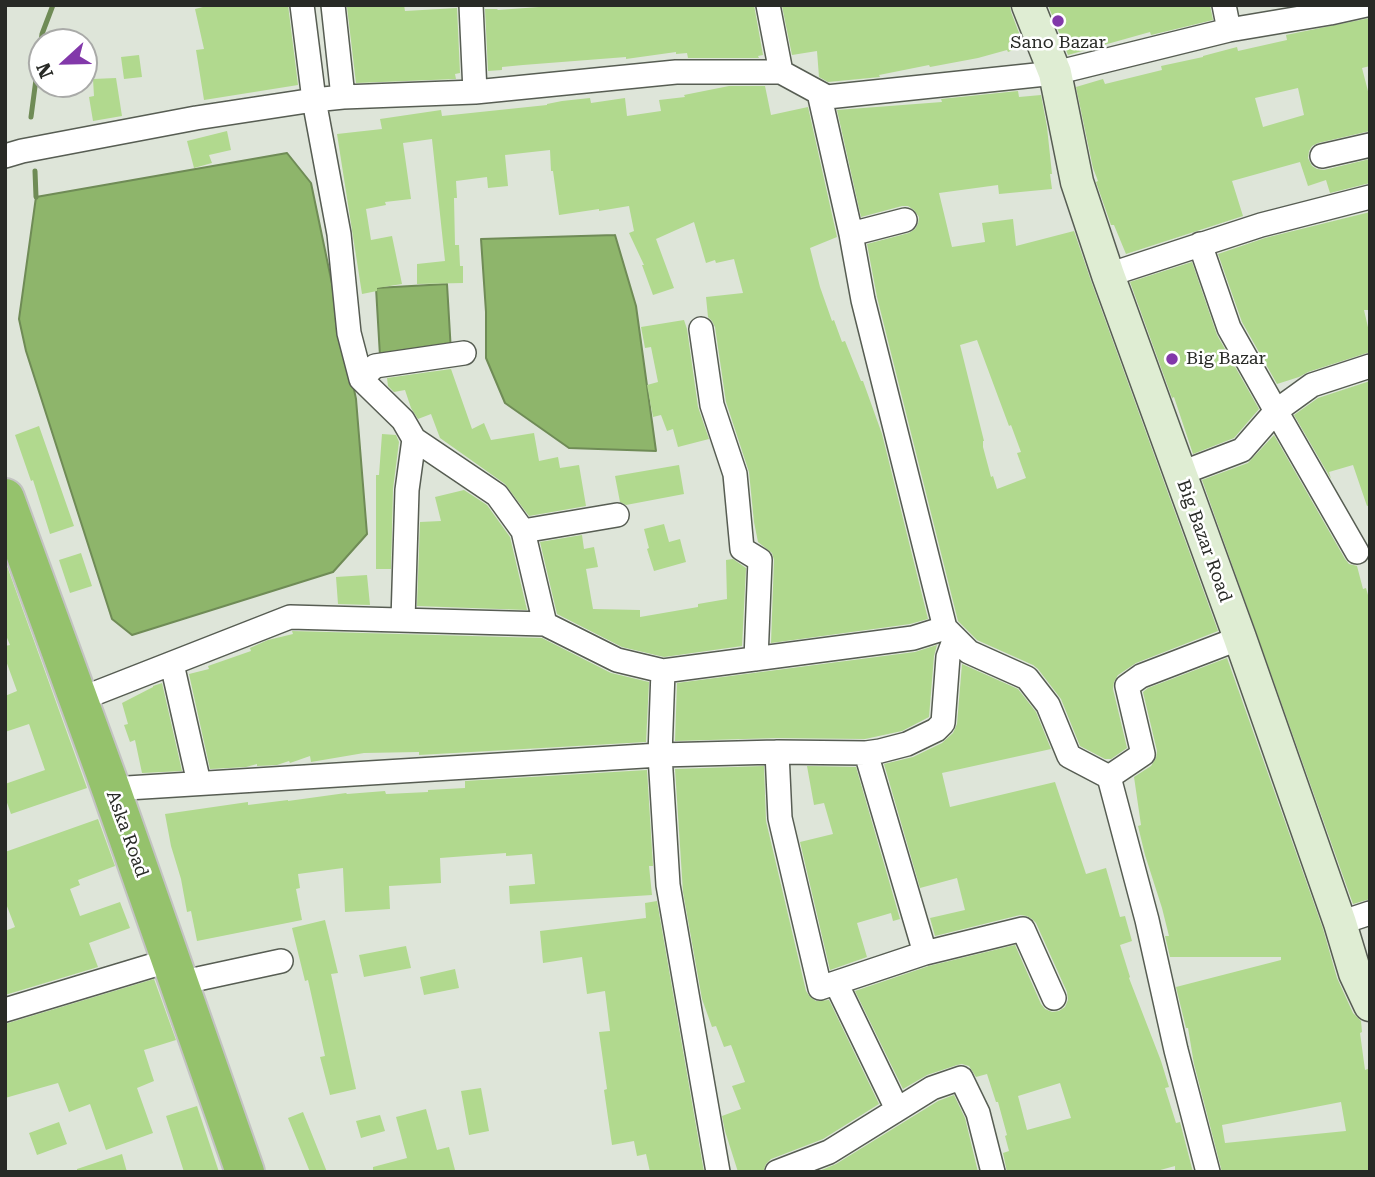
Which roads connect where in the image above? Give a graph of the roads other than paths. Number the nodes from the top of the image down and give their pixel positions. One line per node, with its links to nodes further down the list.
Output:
1 (302, 5): 14 (street)
2 (332, 5): 13 (street)
3 (768, 5): 9 (street)
4 (1028, 5): 10 (street, Big Bazar Road)
5 (1224, 5): 8 (street)
6 (1366, 5): 8 (street)
7 (474, 6): 11 (street)
8 (1229, 30): 10 (street)
9 (781, 72): 11 (street); 12 (street)
10 (1055, 73): 12 (street); 22 (street, Big Bazar Road)
11 (475, 92): 13 (street)
12 (819, 93): 20 (street)
13 (343, 97): 14 (street)
14 (314, 100): 16 (street); 26 (street)
15 (1370, 145): 17 (street)
16 (5, 156)
17 (1322, 156)
18 (1370, 197): 21 (street)
19 (905, 220): 20 (street)
20 (851, 234): 37 (street)
21 (1200, 244): 22 (street); 27 (street)
22 (1108, 275): 29 (street, Big Bazar Road)
23 (702, 329): 39 (street)
24 (464, 353): 26 (street)
25 (1370, 366): 27 (street)
26 (361, 379): 28 (street)
27 (1276, 411): 29 (street); 34 (street)
28 (414, 439): 32 (street); 35 (street)
29 (1179, 474): 38 (street, Big Bazar Road)
30 (5, 498): 42 (highway, Aska Road)
31 (617, 515): 32 (street)
32 (523, 531): 36 (street)
33 (5, 549): 48 (highway)
34 (1365, 553)
35 (403, 620): 36 (street); 40 (street)
36 (545, 624): 41 (street)
37 (950, 633): 39 (street); 44 (street); 46 (street)
38 (1240, 638): 46 (street); 50 (street, Big Bazar Road)
39 (757, 659): 41 (street)
40 (172, 664): 42 (street); 47 (street)
41 (663, 671): 45 (street)
42 (78, 700): 48 (highway, Aska Road)
43 (776, 752): 44 (street); 45 (street); 54 (street)
44 (866, 753): 51 (street)
45 (660, 755): 47 (street); 62 (street)
46 (1110, 777): 65 (street)
47 (198, 783): 48 (street)
48 (102, 790): 53 (highway, Aska Road)
49 (1370, 913): 50 (street)
50 (1340, 923): 56 (street, Big Bazar Road)
51 (925, 953): 54 (street); 55 (street)
52 (281, 961): 53 (street)
53 (166, 974): 57 (street); 60 (highway); 61 (highway, Aska Road)
54 (836, 983): 58 (street)
55 (1054, 998)
56 (1370, 1005)
57 (5, 1010)
58 (897, 1109): 59 (street); 64 (street)
59 (832, 1162): 63 (street)
60 (228, 1172)
61 (244, 1172)
62 (718, 1172)
63 (777, 1172)
64 (993, 1172)
65 (1208, 1172)

